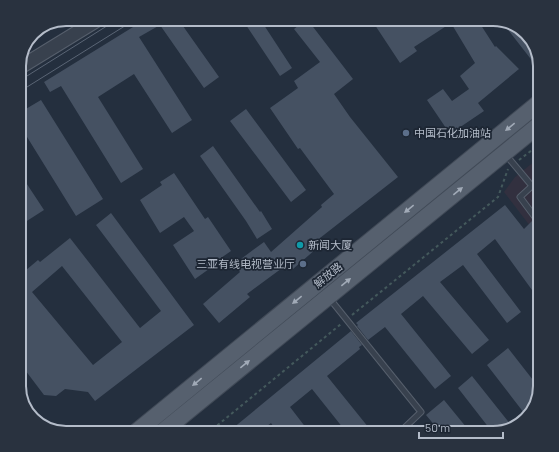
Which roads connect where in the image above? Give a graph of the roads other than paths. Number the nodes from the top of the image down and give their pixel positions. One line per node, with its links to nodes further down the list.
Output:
1 (88, 26): 2 (street)
2 (26, 64)
3 (533, 108): 9 (main road, 解放路, one-way to 9)
4 (533, 133): 5 (main road, 解放路)
5 (512, 160): 6 (lane); 8 (main road, 解放路, one-way to 5)
6 (532, 186): 7 (lane)
7 (533, 216)
8 (328, 297): 10 (main road, 解放路, one-way to 8); 11 (lane)
9 (144, 426)
10 (170, 426)
11 (406, 426)

